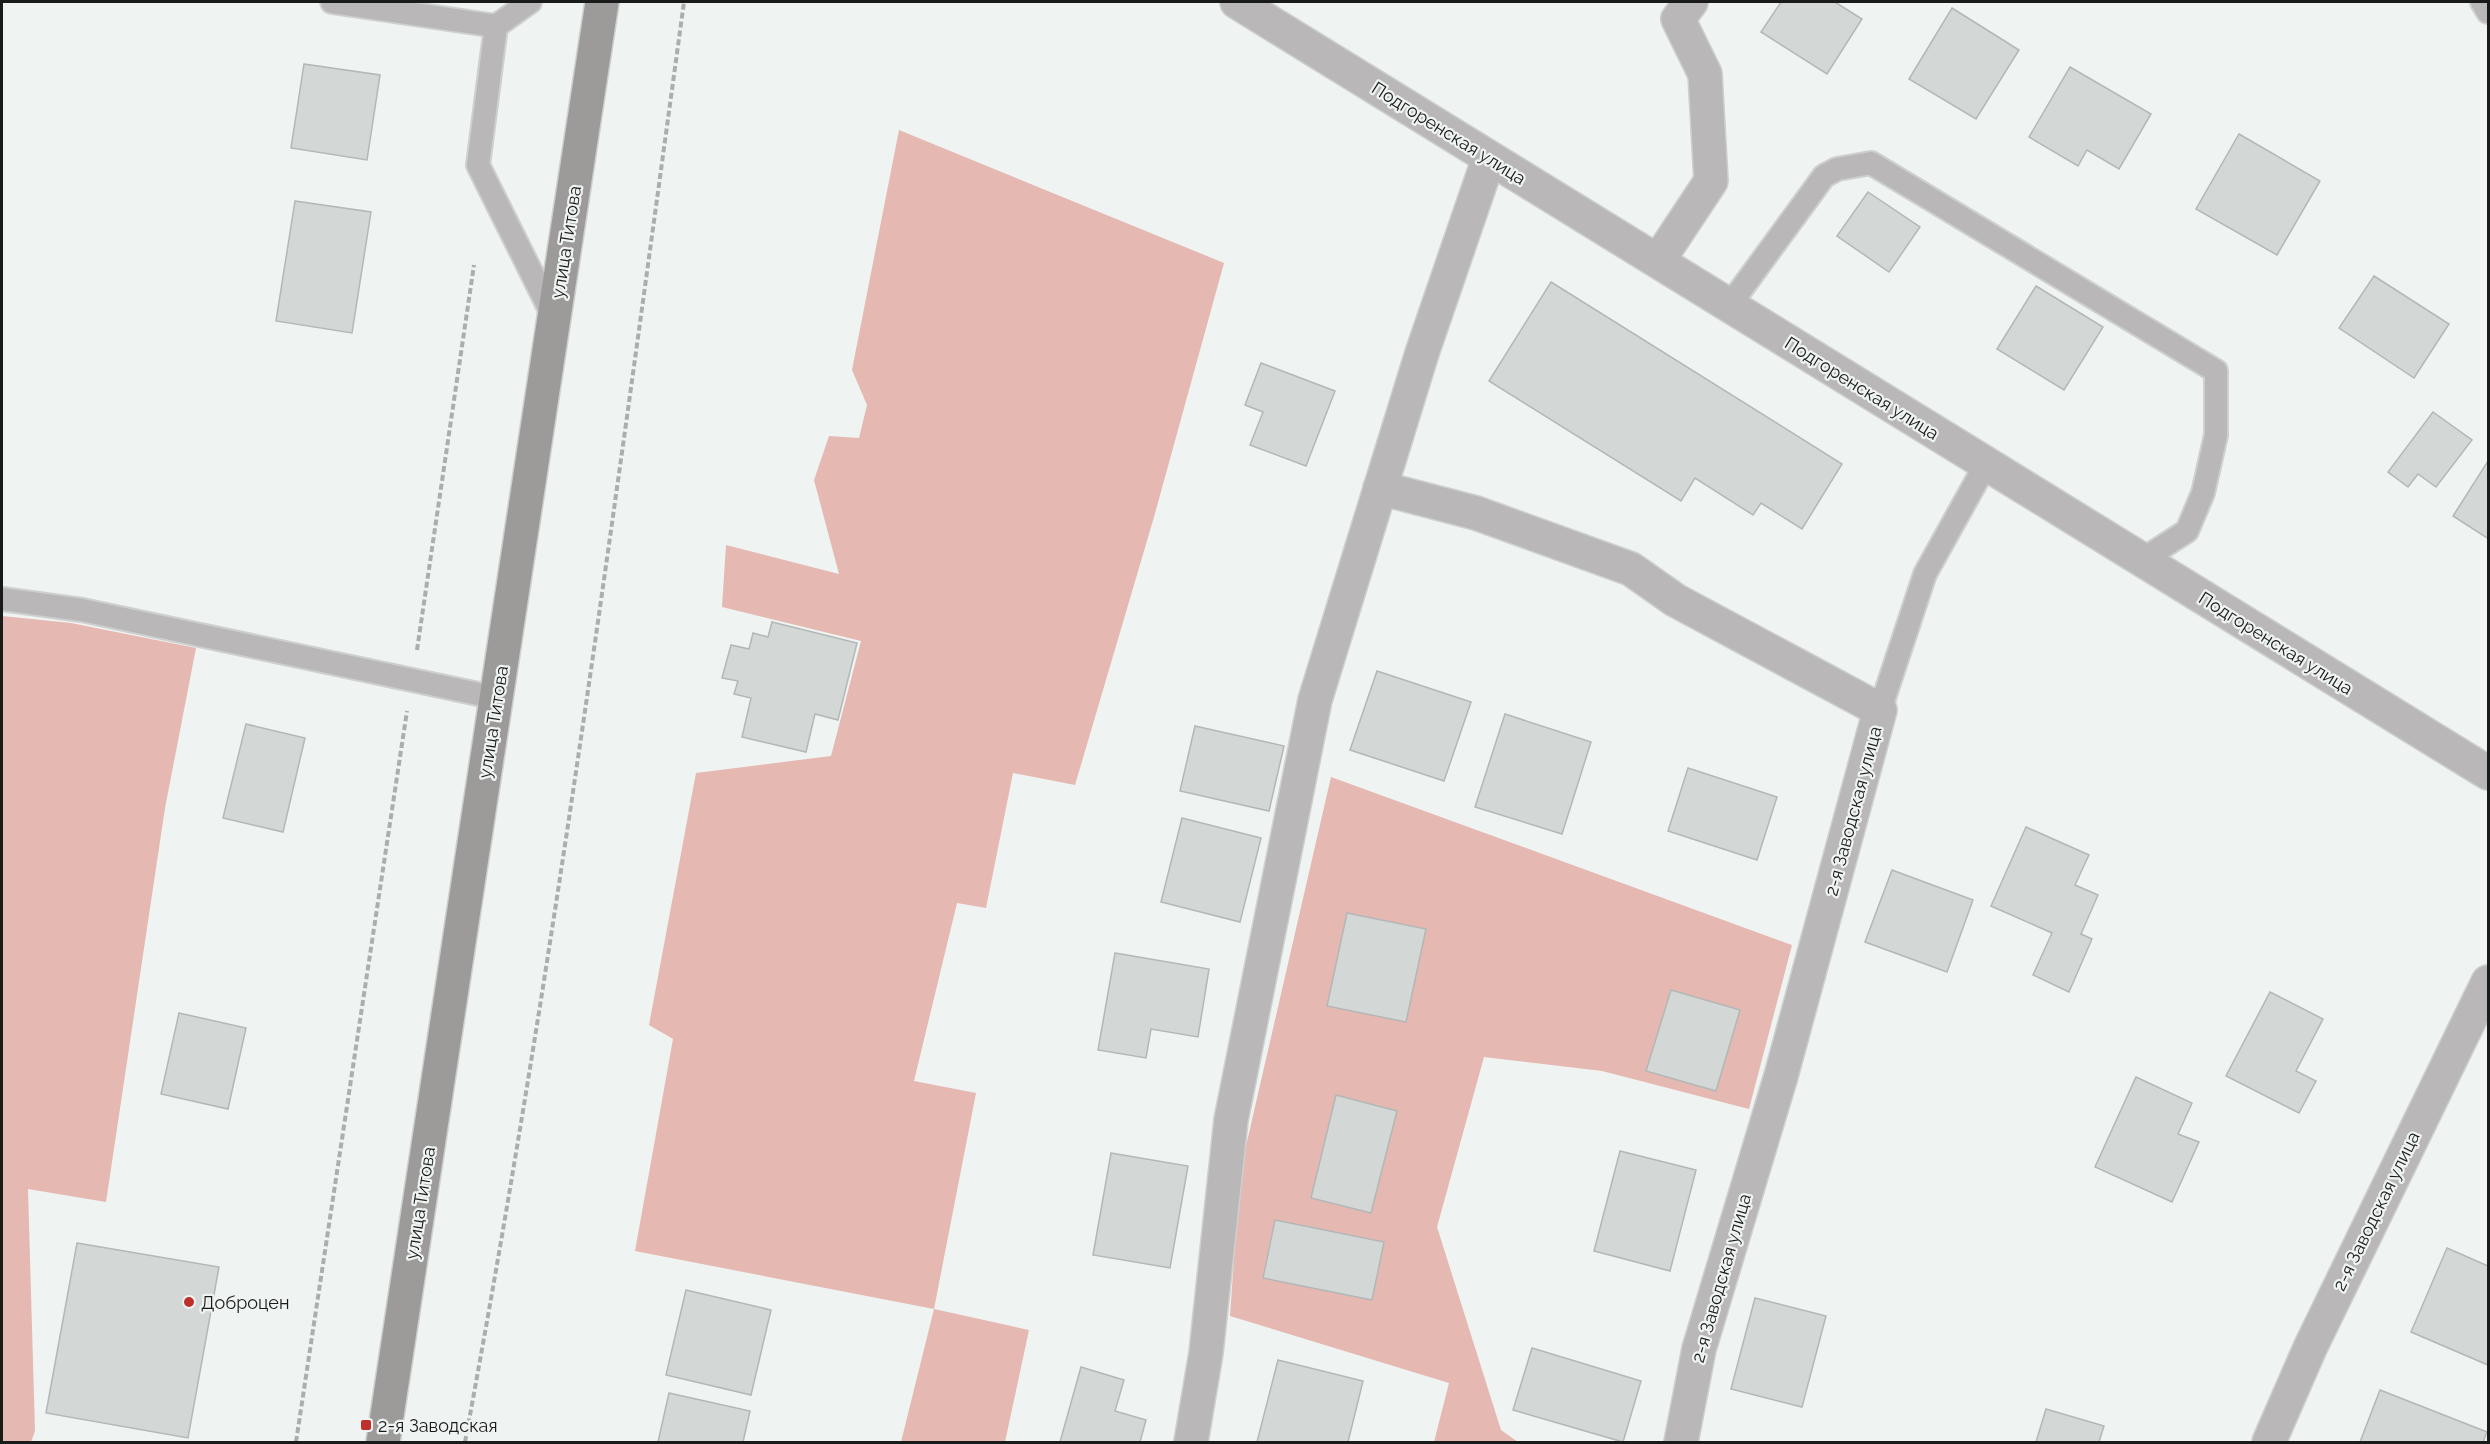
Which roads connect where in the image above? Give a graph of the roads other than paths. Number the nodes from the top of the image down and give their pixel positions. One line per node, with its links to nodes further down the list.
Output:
1 (332, 2): 8 (lane)
2 (530, 2): 8 (lane)
3 (602, 2): 12 (main road, улица Титова)
4 (1237, 2): 9 (street, Подгоренская улица)
5 (1691, 2): 10 (street)
6 (2482, 2): 7 (lane)
7 (2488, 12)
8 (496, 26): 12 (lane)
9 (1489, 158): 10 (street, Подгоренская улица); 14 (street)
10 (1658, 261): 11 (street, Подгоренская улица)
11 (1729, 306): 13 (street, Подгоренская улица); 15 (lane)
12 (554, 318): 17 (main road, улица Титова)
13 (1986, 464): 15 (street, Подгоренская улица); 18 (lane)
14 (1380, 488): 18 (street, 2-я Заводская улица); 22 (street)
15 (2142, 560): 19 (street, Подгоренская улица)
16 (2, 599): 17 (lane)
17 (497, 698): 21 (main road, улица Титова)
18 (1880, 710): 23 (street, 2-я Заводская улица)
19 (2488, 773)
20 (2488, 982): 24 (street, 2-я Заводская улица)
21 (382, 1443)
22 (1191, 1443)
23 (1681, 1443)
24 (2269, 1443)

